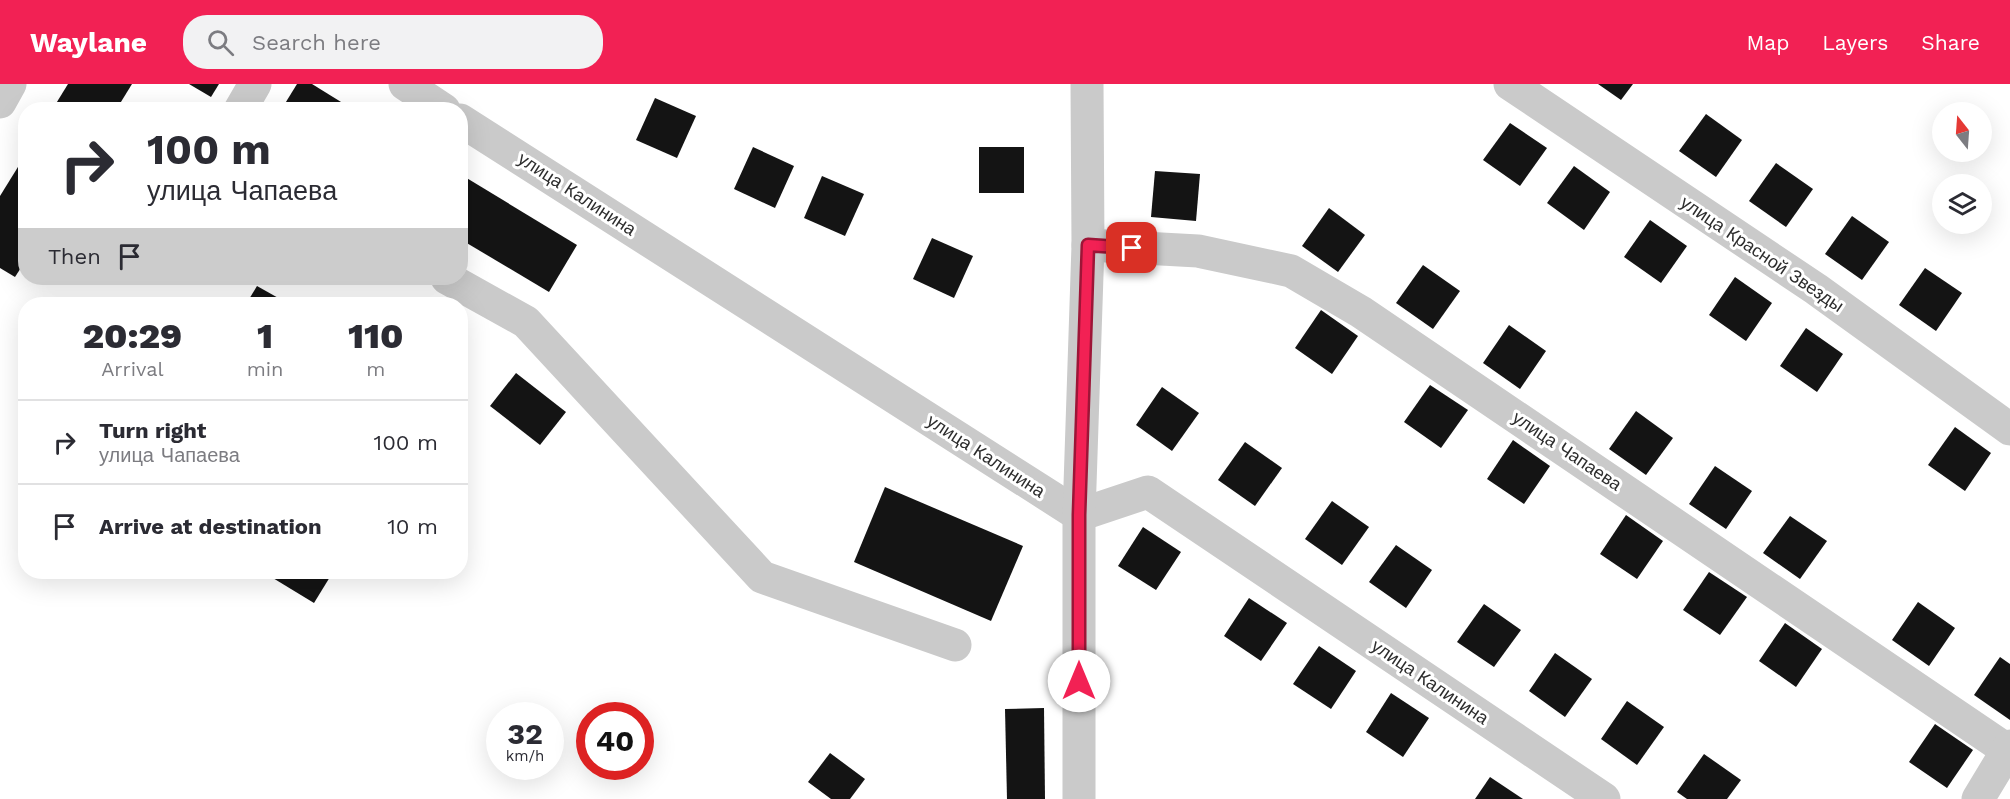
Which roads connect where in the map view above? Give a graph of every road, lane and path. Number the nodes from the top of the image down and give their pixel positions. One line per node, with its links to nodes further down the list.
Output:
1 (10, 84): 6 (street)
2 (255, 84): 7 (street)
3 (405, 84): 8 (street)
4 (1087, 84): 10 (street)
5 (1510, 84): 12 (street, улица Красной Звезды)
6 (0, 102)
7 (245, 102)
8 (432, 102)
9 (468, 125): 13 (street, улица Калинина)
10 (1088, 245): 13 (street); 15 (street, улица Чапаева)
11 (460, 285): 14 (street)
12 (2010, 429)
13 (1079, 515): 16 (street); 17 (street, улица Калинина)
14 (955, 645)
15 (2009, 749): 18 (street)
16 (1079, 799)
17 (1604, 799)
18 (1978, 799)

